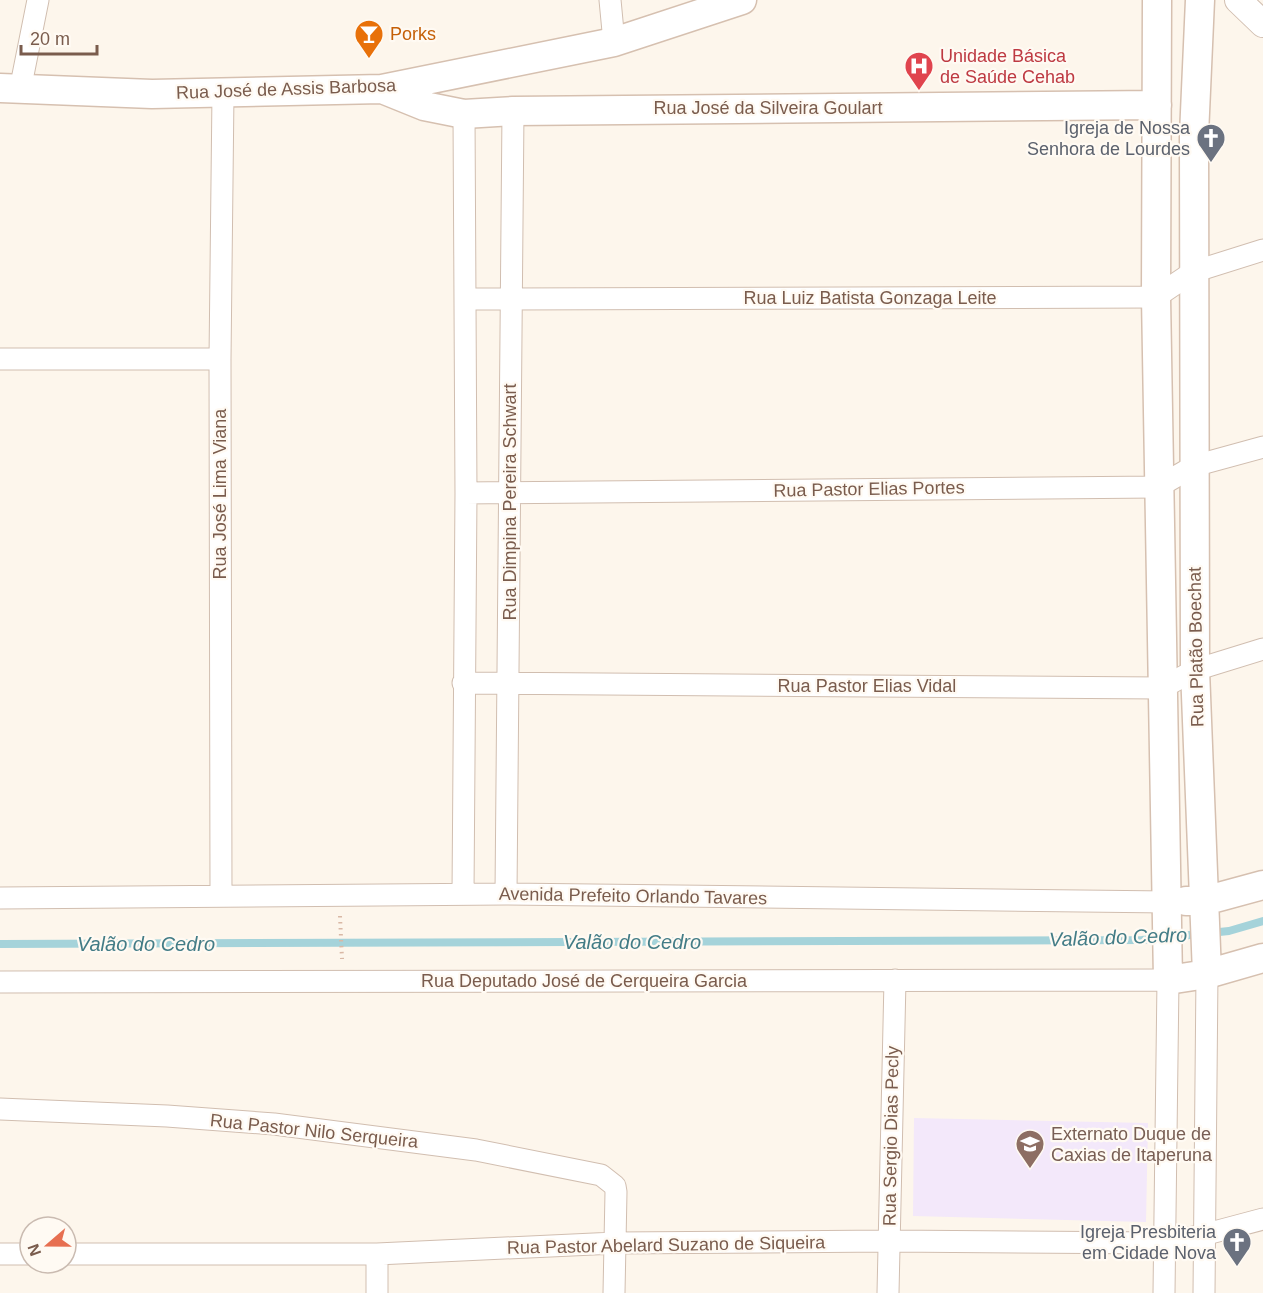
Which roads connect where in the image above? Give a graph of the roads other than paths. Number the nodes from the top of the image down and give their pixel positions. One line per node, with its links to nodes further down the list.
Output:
1 (38, 0): 9 (street)
2 (610, 0): 8 (street)
3 (742, 0): 8 (main road, Rua José de Assis Barbosa)
4 (1157, 0): 12 (main road, Rua Platão Boechat)
5 (1200, 0): 16 (main road, Rua Platão Boechat)
6 (1238, 0): 7 (street)
7 (1263, 24)
8 (614, 42): 10 (main road, Rua José de Assis Barbosa)
9 (10, 89): 11 (main road, Rua José de Assis Barbosa)
10 (382, 89): 11 (main road, Rua José de Assis Barbosa); 14 (main road, Rua José da Silveira Goulart)
11 (223, 93): 21 (street, Rua José Lima Viana)
12 (1157, 105): 13 (main road, Rua José da Silveira Goulart); 17 (main road, Rua Platão Boechat)
13 (513, 111): 14 (main road, Rua José da Silveira Goulart); 19 (street, Rua Dimpina Pereira Schwart)
14 (464, 114): 18 (street)
15 (1263, 250): 16 (street)
16 (1193, 272): 17 (street); 23 (main road, Rua Platão Boechat)
17 (1156, 297): 19 (street, Rua Luiz Batista Gonzaga Leite); 24 (main road, Rua Platão Boechat)
18 (466, 300): 19 (street, Rua Luiz Batista Gonzaga Leite); 25 (street)
19 (511, 300): 26 (street, Rua Dimpina Pereira Schwart)
20 (0, 359): 21 (street)
21 (220, 359): 35 (street, Rua José Lima Viana)
22 (1263, 447): 23 (street, Rua Pastor Elias Portes)
23 (1194, 466): 24 (street, Rua Pastor Elias Portes); 28 (main road, Rua Platão Boechat)
24 (1158, 487): 26 (street, Rua Pastor Elias Portes); 31 (main road, Rua Platão Boechat)
25 (466, 493): 26 (street, Rua Pastor Elias Portes); 29 (street)
26 (510, 493): 30 (street, Rua Dimpina Pereira Schwart)
27 (1263, 649): 28 (street, Rua Pastor Elias Vidal)
28 (1195, 670): 31 (street, Rua Pastor Elias Vidal); 37 (main road, Rua Platão Boechat)
29 (463, 682): 30 (street, Rua Pastor Elias Vidal); 33 (street)
30 (508, 683): 31 (street, Rua Pastor Elias Vidal); 34 (street, Rua Dimpina Pereira Schwart)
31 (1162, 688): 38 (main road, Rua Platão Boechat)
32 (1263, 885): 37 (main road, Avenida Prefeito Orlando Tavares)
33 (463, 894): 34 (street, Avenida Prefeito Orlando Tavares); 35 (street, Avenida Prefeito Orlando Tavares)
34 (506, 894): 38 (street, Avenida Prefeito Orlando Tavares)
35 (221, 895): 36 (street, Avenida Prefeito Orlando Tavares)
36 (0, 898)
37 (1204, 909): 38 (main road, Avenida Prefeito Orlando Tavares); 40 (main road, Rua Platão Boechat)
38 (1168, 911): 41 (main road, Rua Platão Boechat)
39 (1263, 958): 40 (main road)
40 (1206, 962): 41 (main road); 46 (street, Rua Platão Boechat)
41 (1168, 967): 42 (street, Rua Deputado José de Cerqueira Garcia); 49 (street, Rua Platão Boechat)
42 (895, 980): 43 (street, Rua Deputado José de Cerqueira Garcia); 47 (street, Rua Sergio Dias Pecly)
43 (0, 982)
44 (0, 1109): 48 (street, Rua Pastor Nilo Serqueira)
45 (1263, 1218): 46 (street, Rua Pastor Abelard Suzano de Siqueira)
46 (1203, 1235): 49 (street, Rua Pastor Abelard Suzano de Siqueira); 58 (street, Rua Platão Boechat)
47 (889, 1241): 48 (street, Rua Pastor Abelard Suzano de Siqueira); 49 (street, Rua Pastor Abelard Suzano de Siqueira); 56 (street, Rua Sergio Dias Pecly)
48 (615, 1243): 53 (street, Rua Pastor Abelard Suzano de Siqueira); 55 (street)
49 (1164, 1243): 57 (street, Rua Platão Boechat)
50 (0, 1254): 51 (street)
51 (18, 1254)
52 (78, 1254): 53 (street, Rua Pastor Abelard Suzano de Siqueira)
53 (376, 1254): 54 (street)
54 (377, 1293)
55 (614, 1293)
56 (888, 1293)
57 (1164, 1293)
58 (1204, 1293)

